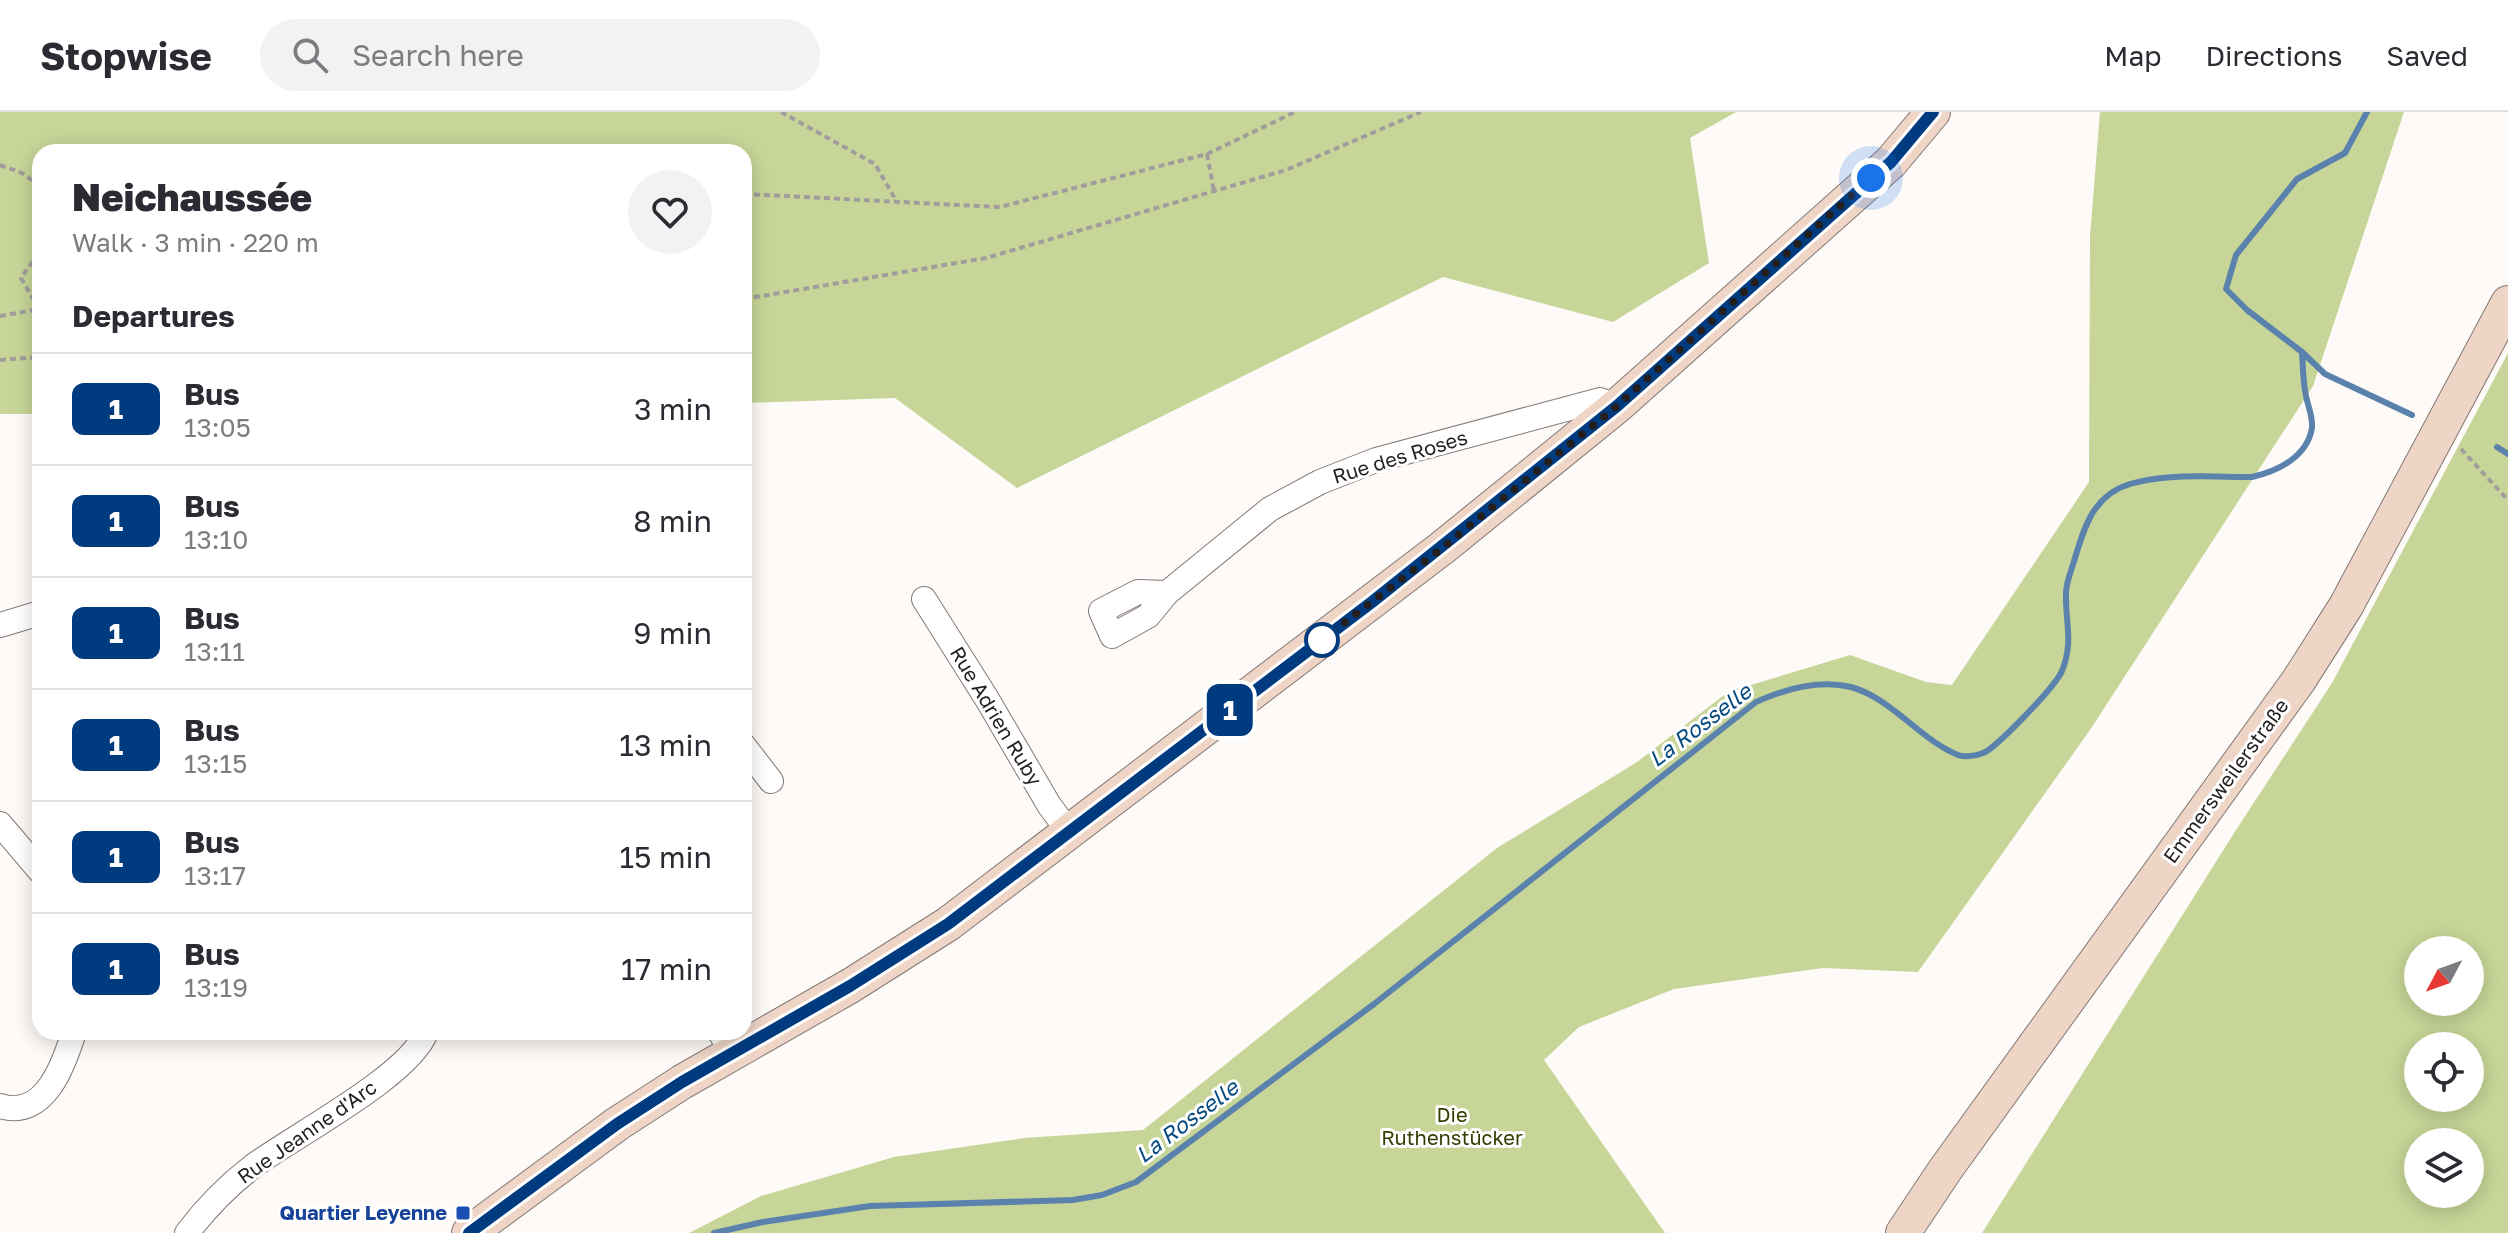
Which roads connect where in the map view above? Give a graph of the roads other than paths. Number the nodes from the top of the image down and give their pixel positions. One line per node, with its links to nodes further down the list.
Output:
1 (1933, 112): 3 (main road)
2 (2508, 303): 20 (main road, Emmersweilerstraße)
3 (1617, 406): 4 (street, Rue des Roses); 11 (main road)
4 (1167, 593)
5 (924, 599): 11 (street, Rue Adrien Ruby)
6 (32, 615): 7 (street)
7 (0, 625)
8 (752, 756): 9 (street)
9 (771, 781)
10 (0, 824): 12 (street)
11 (1069, 832): 13 (main road)
12 (32, 862)
13 (752, 1030)
14 (71, 1040): 17 (street)
15 (422, 1040): 18 (street, Rue Jeanne d'Arc)
16 (726, 1042): 19 (main road)
17 (0, 1106)
18 (187, 1233)
19 (469, 1233)
20 (1903, 1233)

